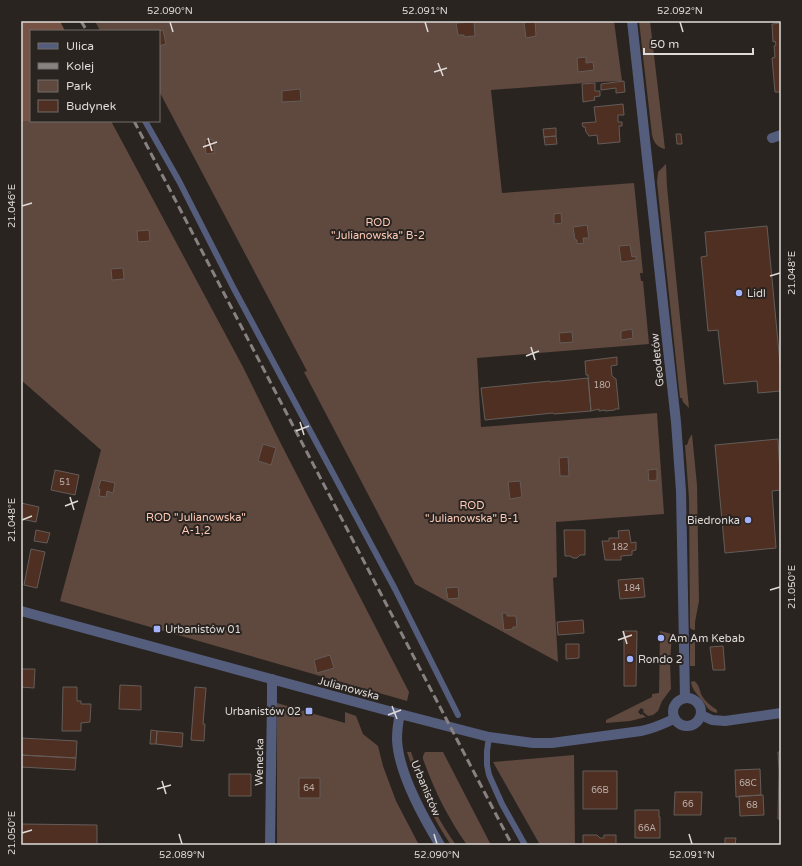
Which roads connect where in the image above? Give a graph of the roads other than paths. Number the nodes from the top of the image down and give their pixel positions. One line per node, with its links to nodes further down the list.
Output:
1 (632, 21): 5 (street, Geodetów)
2 (146, 122): 8 (lane)
3 (21, 611): 4 (street, Julianowska)
4 (272, 679): 7 (street, Julianowska); 12 (street, Wenecka)
5 (685, 698): 9 (street); 10 (street)
6 (781, 713): 9 (street)
7 (400, 714): 11 (street, Julianowska); 13 (street, Urbanistów)
8 (458, 715)
9 (701, 715): 10 (street)
10 (674, 719): 11 (street, Julianowska)
11 (489, 737): 14 (lane)
12 (270, 845)
13 (440, 845)
14 (526, 845)

